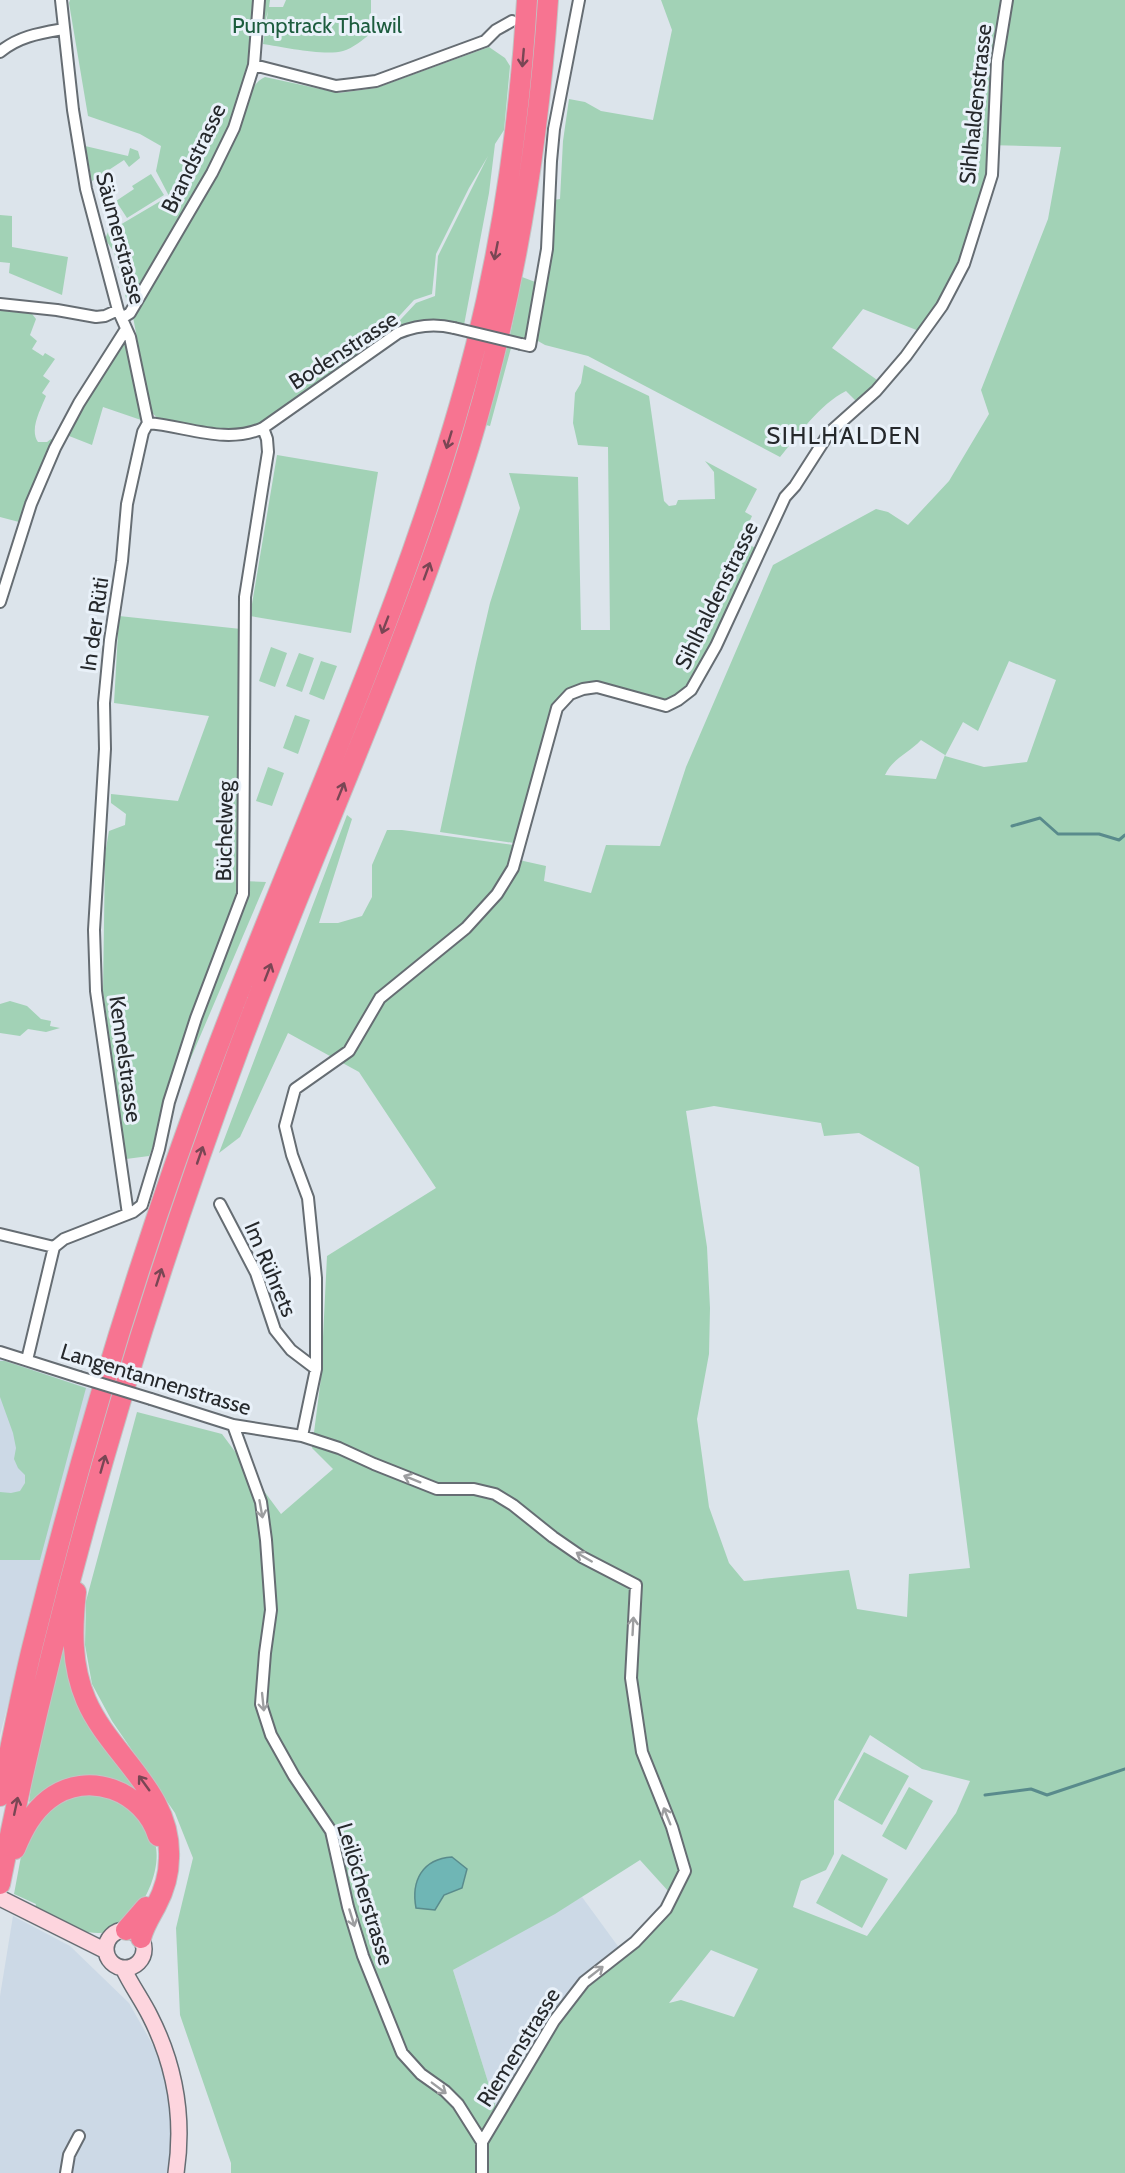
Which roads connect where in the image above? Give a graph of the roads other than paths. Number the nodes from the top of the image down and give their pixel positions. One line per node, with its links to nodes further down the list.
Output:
1 (61, 0): 8 (street, Säumerstrasse)
2 (259, 0): 10 (street, Brandstrasse)
3 (527, 0): 27 (highway, one-way to 27)
4 (548, 0): 26 (highway, one-way to 4)
5 (579, 0): 14 (street, Bodenstrasse, bridge)
6 (1007, 0): 23 (street, Sihlhaldenstrasse)
7 (512, 21): 10 (street)
8 (64, 29): 9 (street); 12 (street, Säumerstrasse)
9 (0, 52)
10 (254, 65): 12 (street, Brandstrasse)
11 (0, 304): 12 (street)
12 (122, 319): 13 (street); 15 (street, Säumerstrasse)
13 (148, 423): 14 (street, Bodenstrasse); 16 (street, In der Rüti)
14 (263, 428): 18 (street, Büchelweg)
15 (0, 602)
16 (96, 909): 18 (street, Kennelstrasse)
17 (220, 1204): 23 (street, Im Rührets)
18 (128, 1214): 20 (street)
19 (0, 1234): 20 (street)
20 (54, 1248): 22 (street)
21 (0, 1352): 22 (street, Langentannenstrasse)
22 (27, 1360): 24 (street, Langentannenstrasse, bridge)
23 (316, 1369): 25 (street, Sihlhaldenstrasse)
24 (233, 1425): 25 (street, Langentannenstrasse); 36 (street, Leilöcherstrasse, one-way to 36)
25 (302, 1436): 28 (street, Langentannenstrasse, one-way to 25)
26 (87, 1520): 29 (highway, one-way to 26); 31 (highway, one-way to 26)
27 (0, 1796)
28 (685, 1871): 36 (street, Riemenstrasse, one-way to 28)
29 (0, 1884): 31 (highway)
30 (0, 1898): 32 (main road)
31 (126, 1935): 32 (main road); 33 (main road); 34 (main road)
32 (76, 1937): 33 (main road)
33 (106, 1951): 34 (main road)
34 (130, 1966): 38 (main road)
35 (79, 2136): 37 (street)
36 (482, 2142): 39 (street)
37 (66, 2173)
38 (176, 2173)
39 (482, 2173)

